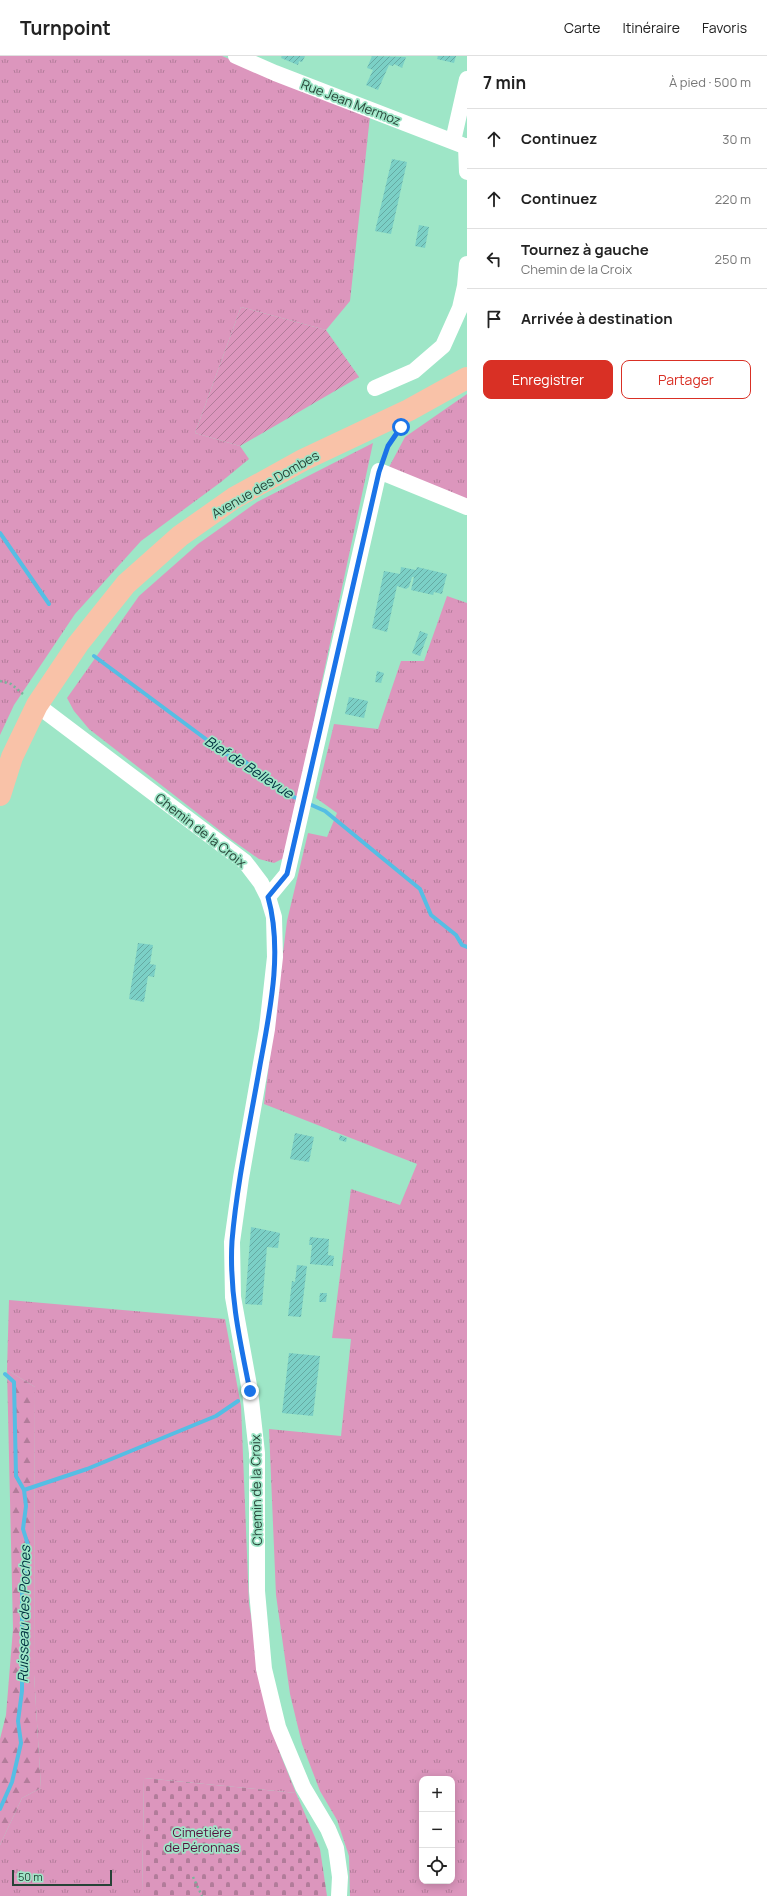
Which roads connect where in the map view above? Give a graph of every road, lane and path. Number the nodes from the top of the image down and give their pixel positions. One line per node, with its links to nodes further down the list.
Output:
1 (236, 56): 3 (street, Rue Jean Mermoz)
2 (467, 79): 3 (street)
3 (462, 145): 4 (street)
4 (467, 172)
5 (467, 264): 7 (street)
6 (467, 378): 12 (main road, Avenue des Dombes)
7 (375, 388)
8 (397, 433): 9 (path)
9 (379, 472): 10 (street); 14 (street)
10 (467, 507)
11 (0, 681): 12 (path)
12 (37, 706): 13 (main road, Avenue des Dombes); 14 (street, Chemin de la Croix)
13 (0, 795)
14 (268, 897): 17 (street, Chemin de la Croix)
15 (193, 1877): 16 (path)
16 (202, 1896)
17 (339, 1896)

